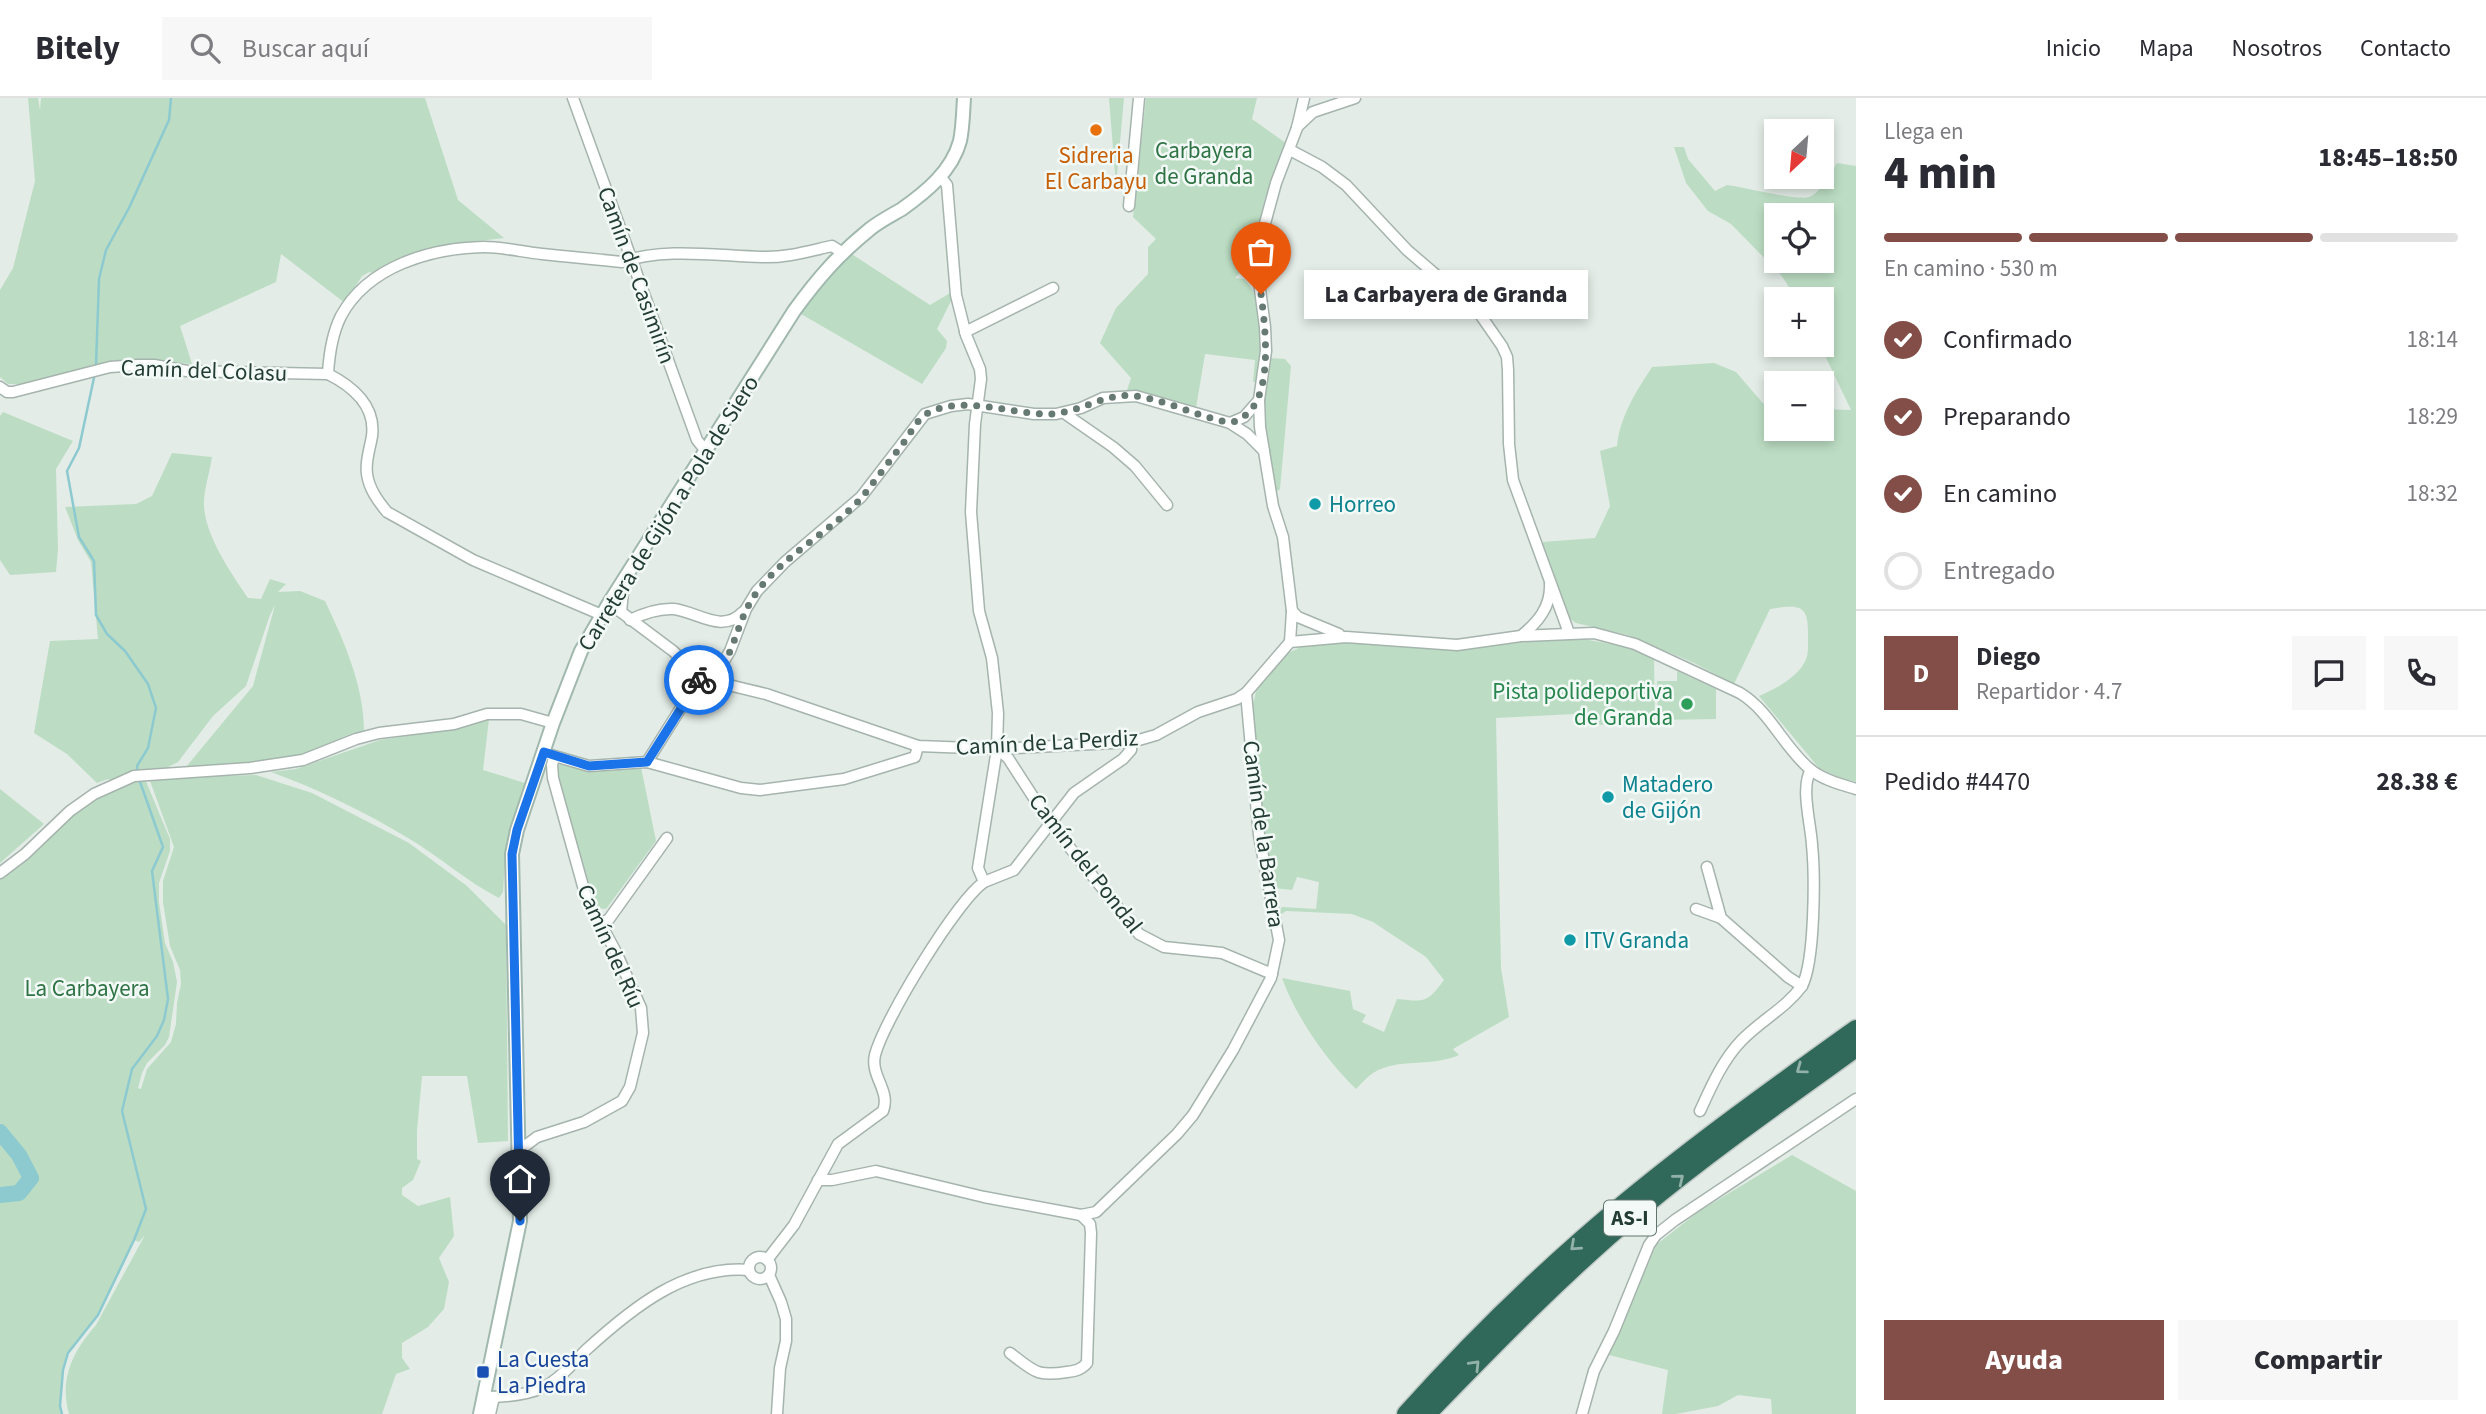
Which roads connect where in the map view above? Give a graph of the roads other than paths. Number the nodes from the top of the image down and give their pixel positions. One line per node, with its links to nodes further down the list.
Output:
1 (573, 98): 11 (street, Camín de Casimirín)
2 (964, 98): 8 (street, Carretera de Gijón a Pola de Siero)
3 (1139, 98): 9 (street)
4 (1304, 98): 6 (street)
5 (1354, 98): 6 (street)
6 (1297, 128): 7 (street)
7 (1290, 150): 16 (street); 24 (street)
8 (940, 176): 10 (street, Carretera de Gijón a Pola de Siero); 13 (street)
9 (1129, 206)
10 (843, 253): 11 (street); 20 (street, Carretera de Gijón a Pola de Siero)
11 (630, 259): 14 (street); 20 (street, Camín de Casimirín)
12 (1053, 288): 13 (street)
13 (965, 332): 17 (street)
14 (328, 373): 15 (street, Camín del Colasu); 29 (street)
15 (0, 387)
16 (1259, 400): 19 (street); 21 (street)
17 (977, 406): 18 (street); 26 (street); 41 (street)
18 (1063, 413): 19 (street); 22 (street)
19 (1230, 423): 21 (street)
20 (705, 450): 23 (street, Carretera de Gijón a Pola de Siero)
21 (1264, 451): 27 (street)
22 (1167, 505)
23 (625, 578): 25 (street, Carretera de Gijón a Pola de Siero); 28 (street)
24 (1550, 580): 31 (street); 32 (street)
25 (609, 603): 28 (street, Camín de La Perdiz); 29 (street, Carretera de Gijón a Pola de Siero)
26 (746, 609): 30 (street); 36 (street)
27 (1292, 611): 33 (street); 34 (street)
28 (621, 612): 30 (street, Camín de La Perdiz)
29 (602, 615): 38 (street, Carretera de Gijón a Pola de Siero)
30 (630, 620): 35 (street, Camín de La Perdiz)
31 (1569, 633): 32 (street); 44 (street)
32 (1521, 636): 33 (street)
33 (1346, 637): 34 (street)
34 (1290, 642): 37 (street, Camín de La Perdiz)
35 (701, 676): 36 (street, Camín de La Perdiz); 43 (street)
36 (712, 681): 40 (street, Camín de La Perdiz)
37 (1246, 693): 39 (street, Camín de La Perdiz); 54 (street, Camín de la Barrera)
38 (553, 723): 42 (street, Carretera de Gijón a Pola de Siero); 49 (street)
39 (1132, 742): 41 (street, Camín de La Perdiz); 46 (street)
40 (918, 746): 41 (street, Camín de La Perdiz); 43 (street)
41 (997, 749): 46 (street, Camín del Pondal); 50 (street)
42 (549, 755): 43 (street); 53 (street, Camín del Ríu); 60 (street, Carretera de Gijón a Pola de Siero)
43 (647, 762)
44 (1811, 770): 45 (street); 55 (street)
45 (1856, 789)
46 (1049, 823): 50 (street); 54 (street, Camín del Pondal)
47 (667, 838): 53 (street)
48 (1707, 867): 52 (street)
49 (0, 873)
50 (984, 882): 61 (street)
51 (1696, 909): 52 (street)
52 (1721, 918): 55 (street)
53 (601, 924): 60 (street, Camín del Ríu)
54 (1272, 974): 62 (street, Camín de la Barrera)
55 (1802, 985): 59 (street)
56 (1856, 1029): 71 (highway, AS-I, one-way to 71)
57 (1856, 1048): 72 (highway, AS-I, one-way to 57)
58 (1856, 1099): 73 (street)
59 (1700, 1111)
60 (517, 1152): 67 (street, Carretera de Gijón a Pola de Siero)
61 (818, 1180): 62 (street); 63 (street)
62 (1081, 1215): 66 (street)
63 (767, 1260): 64 (street); 65 (street)
64 (749, 1270): 65 (street); 67 (street)
65 (769, 1275): 70 (street)
66 (1010, 1353)
67 (489, 1397): 68 (street, Carretera de Gijón a Pola de Siero); 69 (street)
68 (480, 1414)
69 (490, 1414)
70 (777, 1414)
71 (1406, 1414)
72 (1427, 1414)
73 (1582, 1414)

